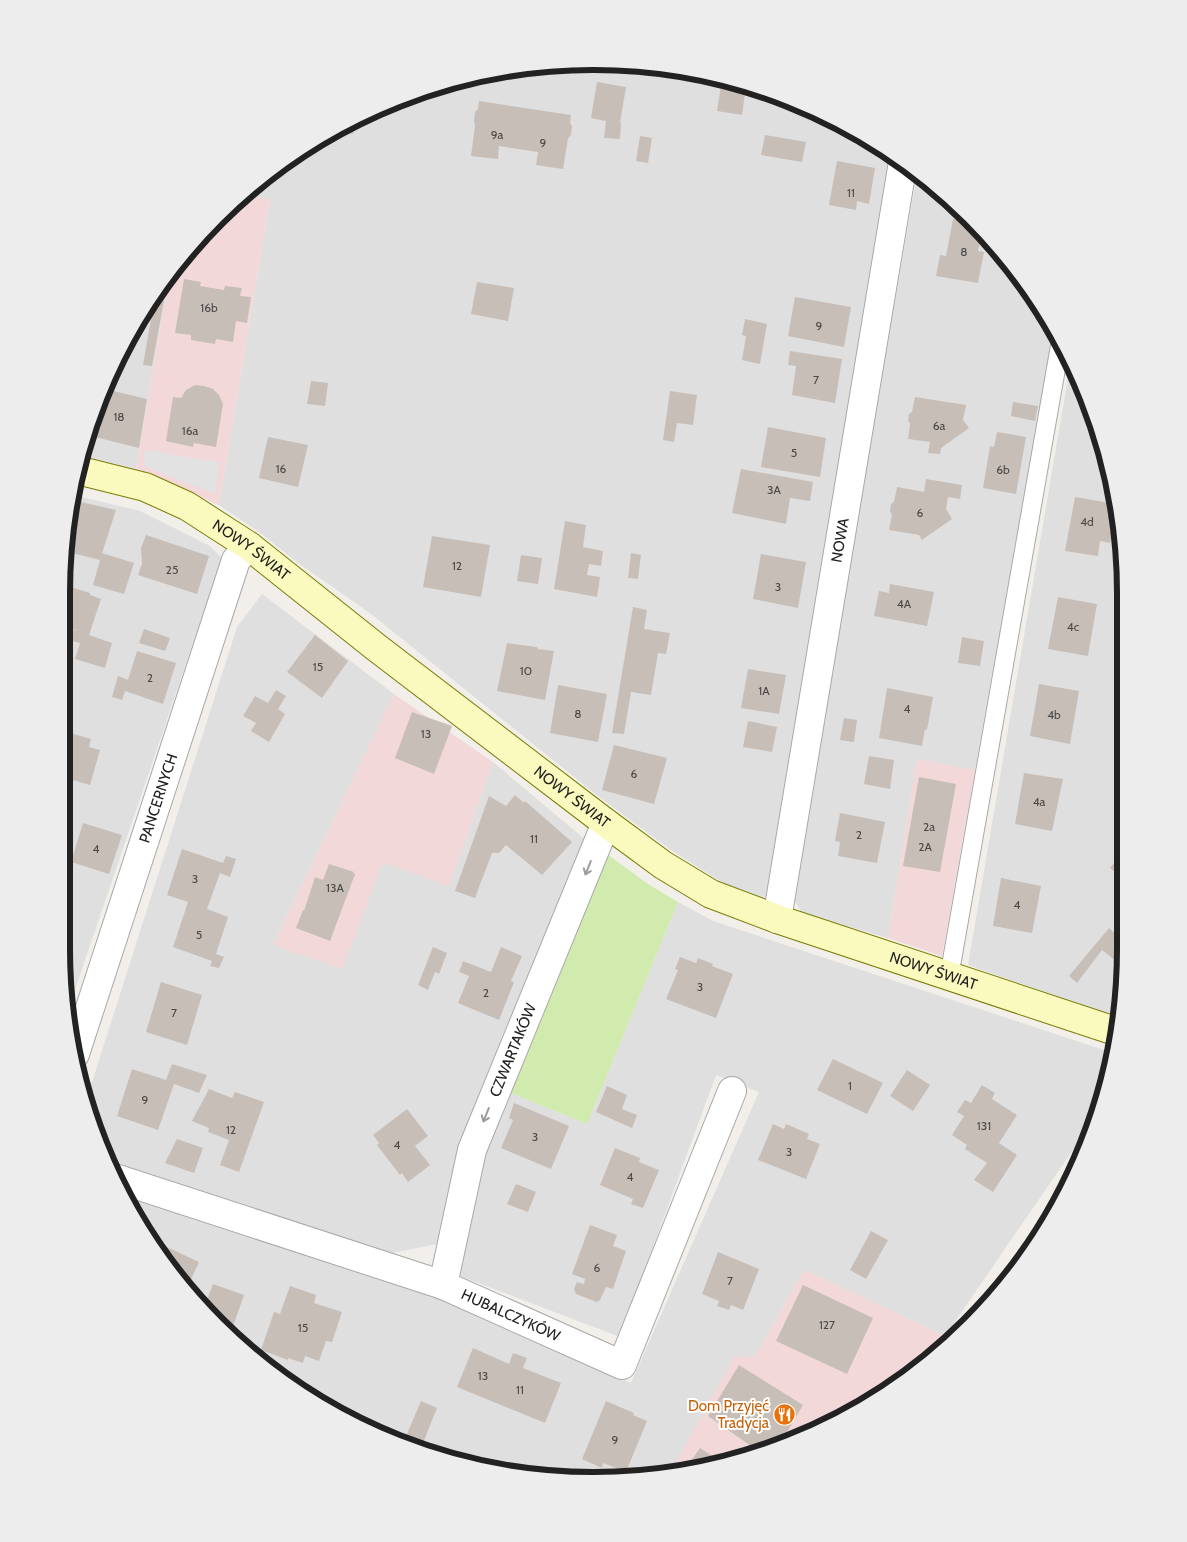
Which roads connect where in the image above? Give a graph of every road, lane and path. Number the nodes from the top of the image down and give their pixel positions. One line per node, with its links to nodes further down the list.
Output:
1 (902, 171): 6 (street, NOWA)
2 (1059, 354): 7 (lane)
3 (85, 472): 4 (street, NOWY ŚWIAT)
4 (249, 546): 5 (street, NOWY ŚWIAT); 9 (street, PANCERNYCH)
5 (606, 823): 6 (street, NOWY ŚWIAT); 12 (street, CZWARTAKÓW, one-way to 12)
6 (777, 919): 7 (street, NOWY ŚWIAT)
7 (949, 977): 8 (street, NOWY ŚWIAT)
8 (1111, 1030)
9 (79, 1043)
10 (732, 1091): 12 (street, HUBALCZYKÓW)
11 (125, 1181): 12 (street, HUBALCZYKÓW)
12 (443, 1285)

